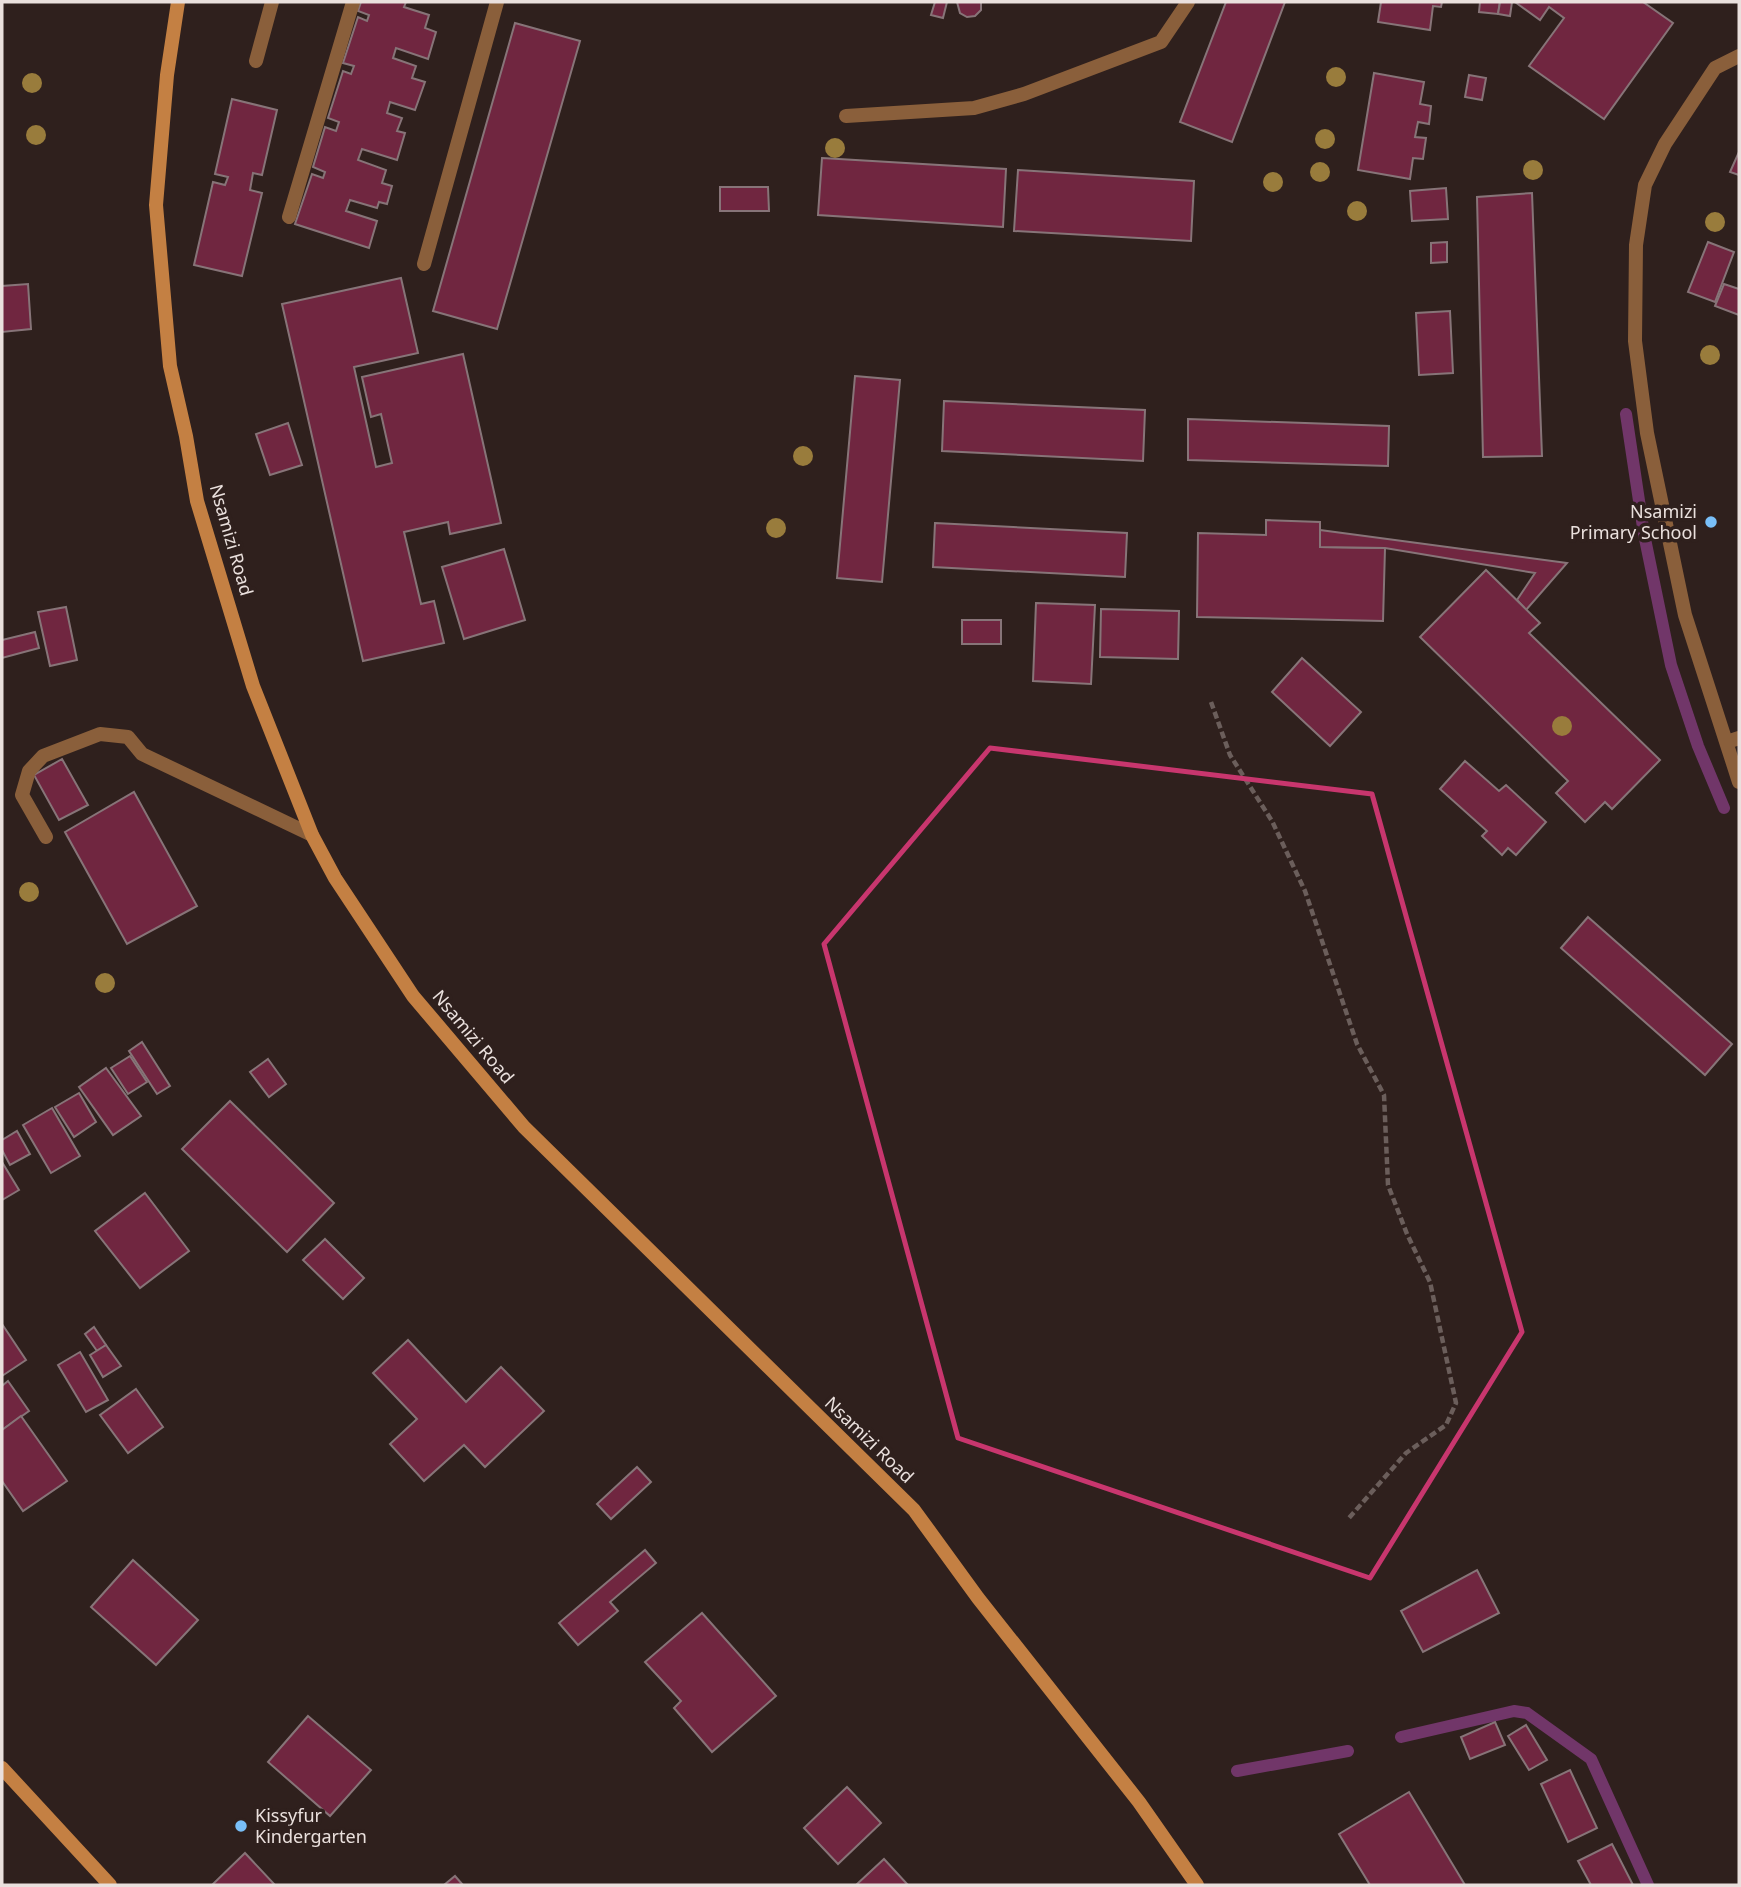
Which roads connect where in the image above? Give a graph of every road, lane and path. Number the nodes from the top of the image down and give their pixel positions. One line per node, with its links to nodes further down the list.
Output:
1 (178, 2): 14 (street, Nsamizi Road)
2 (272, 2): 7 (street)
3 (353, 2): 9 (street)
4 (497, 2): 10 (street)
5 (1188, 2): 8 (street)
6 (1739, 56): 12 (street)
7 (256, 61)
8 (846, 116)
9 (289, 217)
10 (424, 264)
11 (1211, 702): 16 (path)
12 (1733, 740): 13 (street)
13 (1739, 782)
14 (312, 835): 15 (street); 19 (street, Nsamizi Road)
15 (46, 837)
16 (1349, 1518)
17 (2, 1768): 18 (street)
18 (110, 1885)
19 (1196, 1885)

